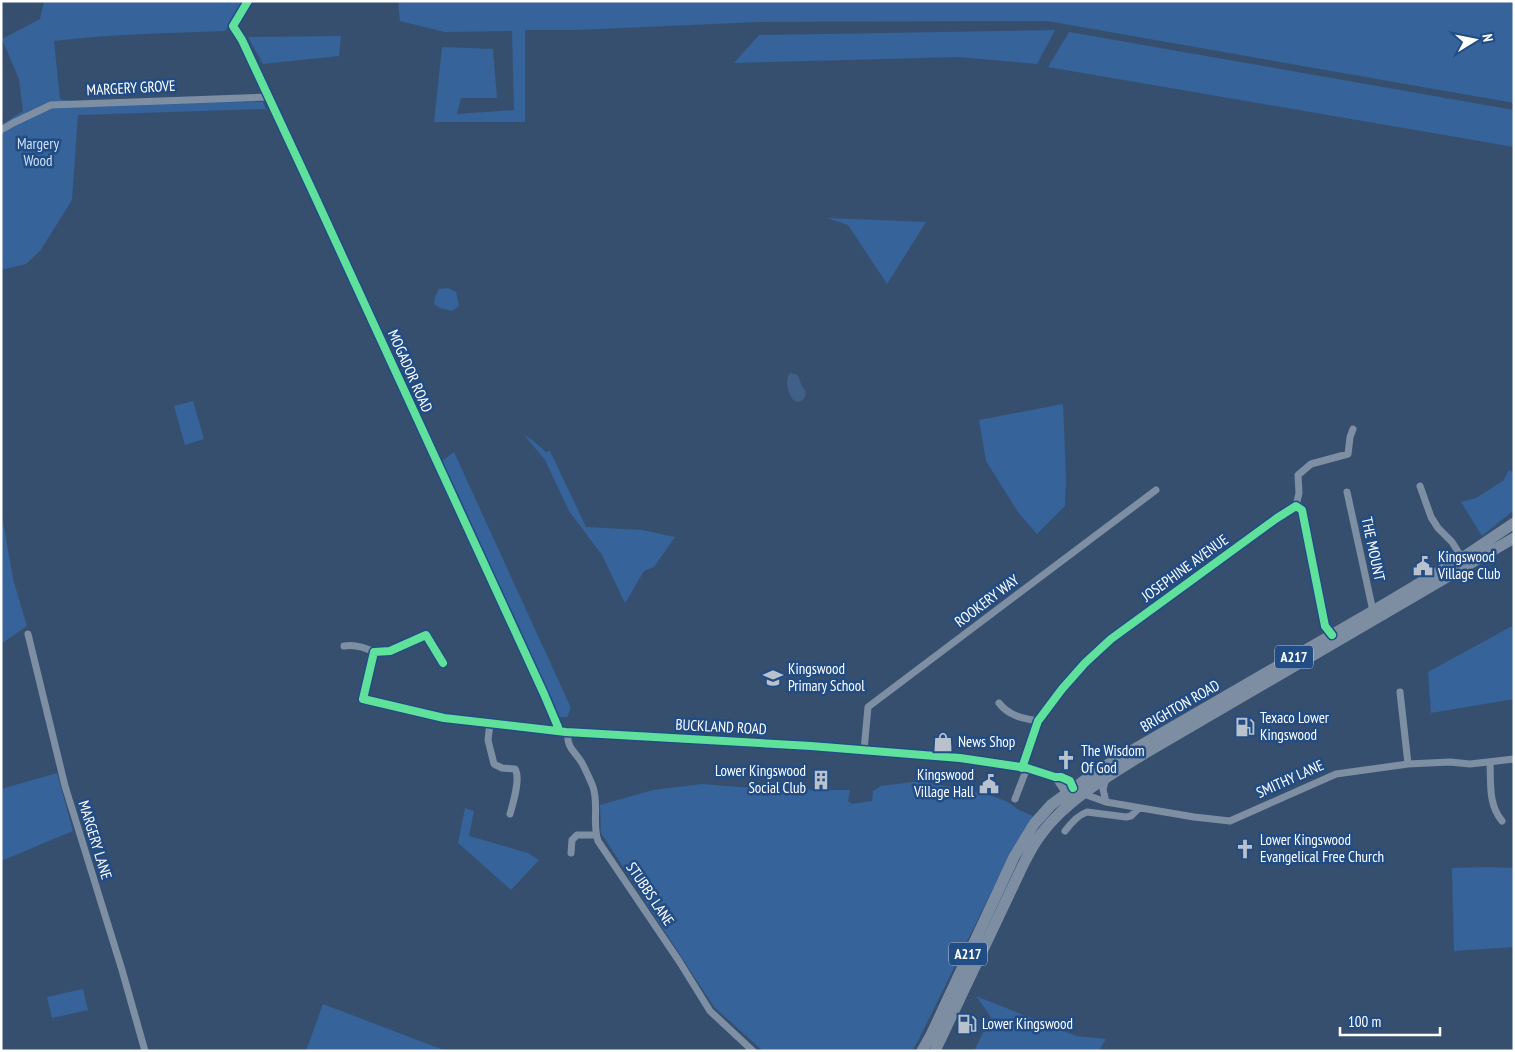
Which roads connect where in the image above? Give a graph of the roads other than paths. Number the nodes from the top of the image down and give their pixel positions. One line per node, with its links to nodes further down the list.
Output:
1 (248, 1): 2 (street, MOGADOR ROAD)
2 (269, 97): 3 (street, MARGERY GROVE); 22 (street, MOGADOR ROAD)
3 (1, 130)
4 (1352, 429): 8 (street)
5 (1420, 486): 11 (street)
6 (1156, 490): 24 (street, ROOKERY WAY)
7 (1347, 492): 12 (street, THE MOUNT)
8 (1296, 506): 14 (street); 20 (street, JOSEPHINE AVENUE)
9 (1514, 523): 11 (highway, BRIGHTON ROAD / A217)
10 (1514, 538): 29 (highway, BRIGHTON ROAD / A217)
11 (1462, 558): 12 (highway, BRIGHTON ROAD / A217)
12 (1373, 611): 14 (highway, BRIGHTON ROAD / A217)
13 (28, 634): 39 (street, MARGERY LANE)
14 (1332, 635): 30 (highway, BRIGHTON ROAD / A217)
15 (344, 646): 16 (street)
16 (374, 652): 17 (street); 21 (street, BUCKLAND ROAD)
17 (443, 663)
18 (1400, 692): 27 (street)
19 (999, 703): 20 (street)
20 (1038, 722): 28 (street, JOSEPHINE AVENUE)
21 (490, 723): 22 (street, BUCKLAND ROAD); 34 (street)
22 (558, 731): 23 (street, BUCKLAND ROAD)
23 (568, 732): 24 (street, BUCKLAND ROAD); 37 (street)
24 (864, 750): 28 (street, BUCKLAND ROAD)
25 (1514, 759): 26 (street, SMITHY LANE)
26 (1490, 762): 27 (street, SMITHY LANE); 35 (street)
27 (1408, 764): 33 (street, SMITHY LANE)
28 (1024, 768): 30 (street, BUCKLAND ROAD); 31 (street, JOSEPHINE AVENUE)
29 (1106, 778): 30 (highway, BRIGHTON ROAD / A217); 32 (street)
30 (1078, 791): 32 (street, SMITHY LANE); 41 (highway, BRIGHTON ROAD / A217); 42 (highway, BRIGHTON ROAD / A217)
31 (1015, 800)
32 (1106, 802): 33 (street, SMITHY LANE)
33 (1139, 808): 36 (street)
34 (510, 814)
35 (1502, 821)
36 (1065, 831)
37 (596, 835): 38 (street); 40 (street, STUBBS LANE)
38 (571, 853)
39 (144, 1051)
40 (754, 1051)
41 (922, 1051)
42 (935, 1051)

